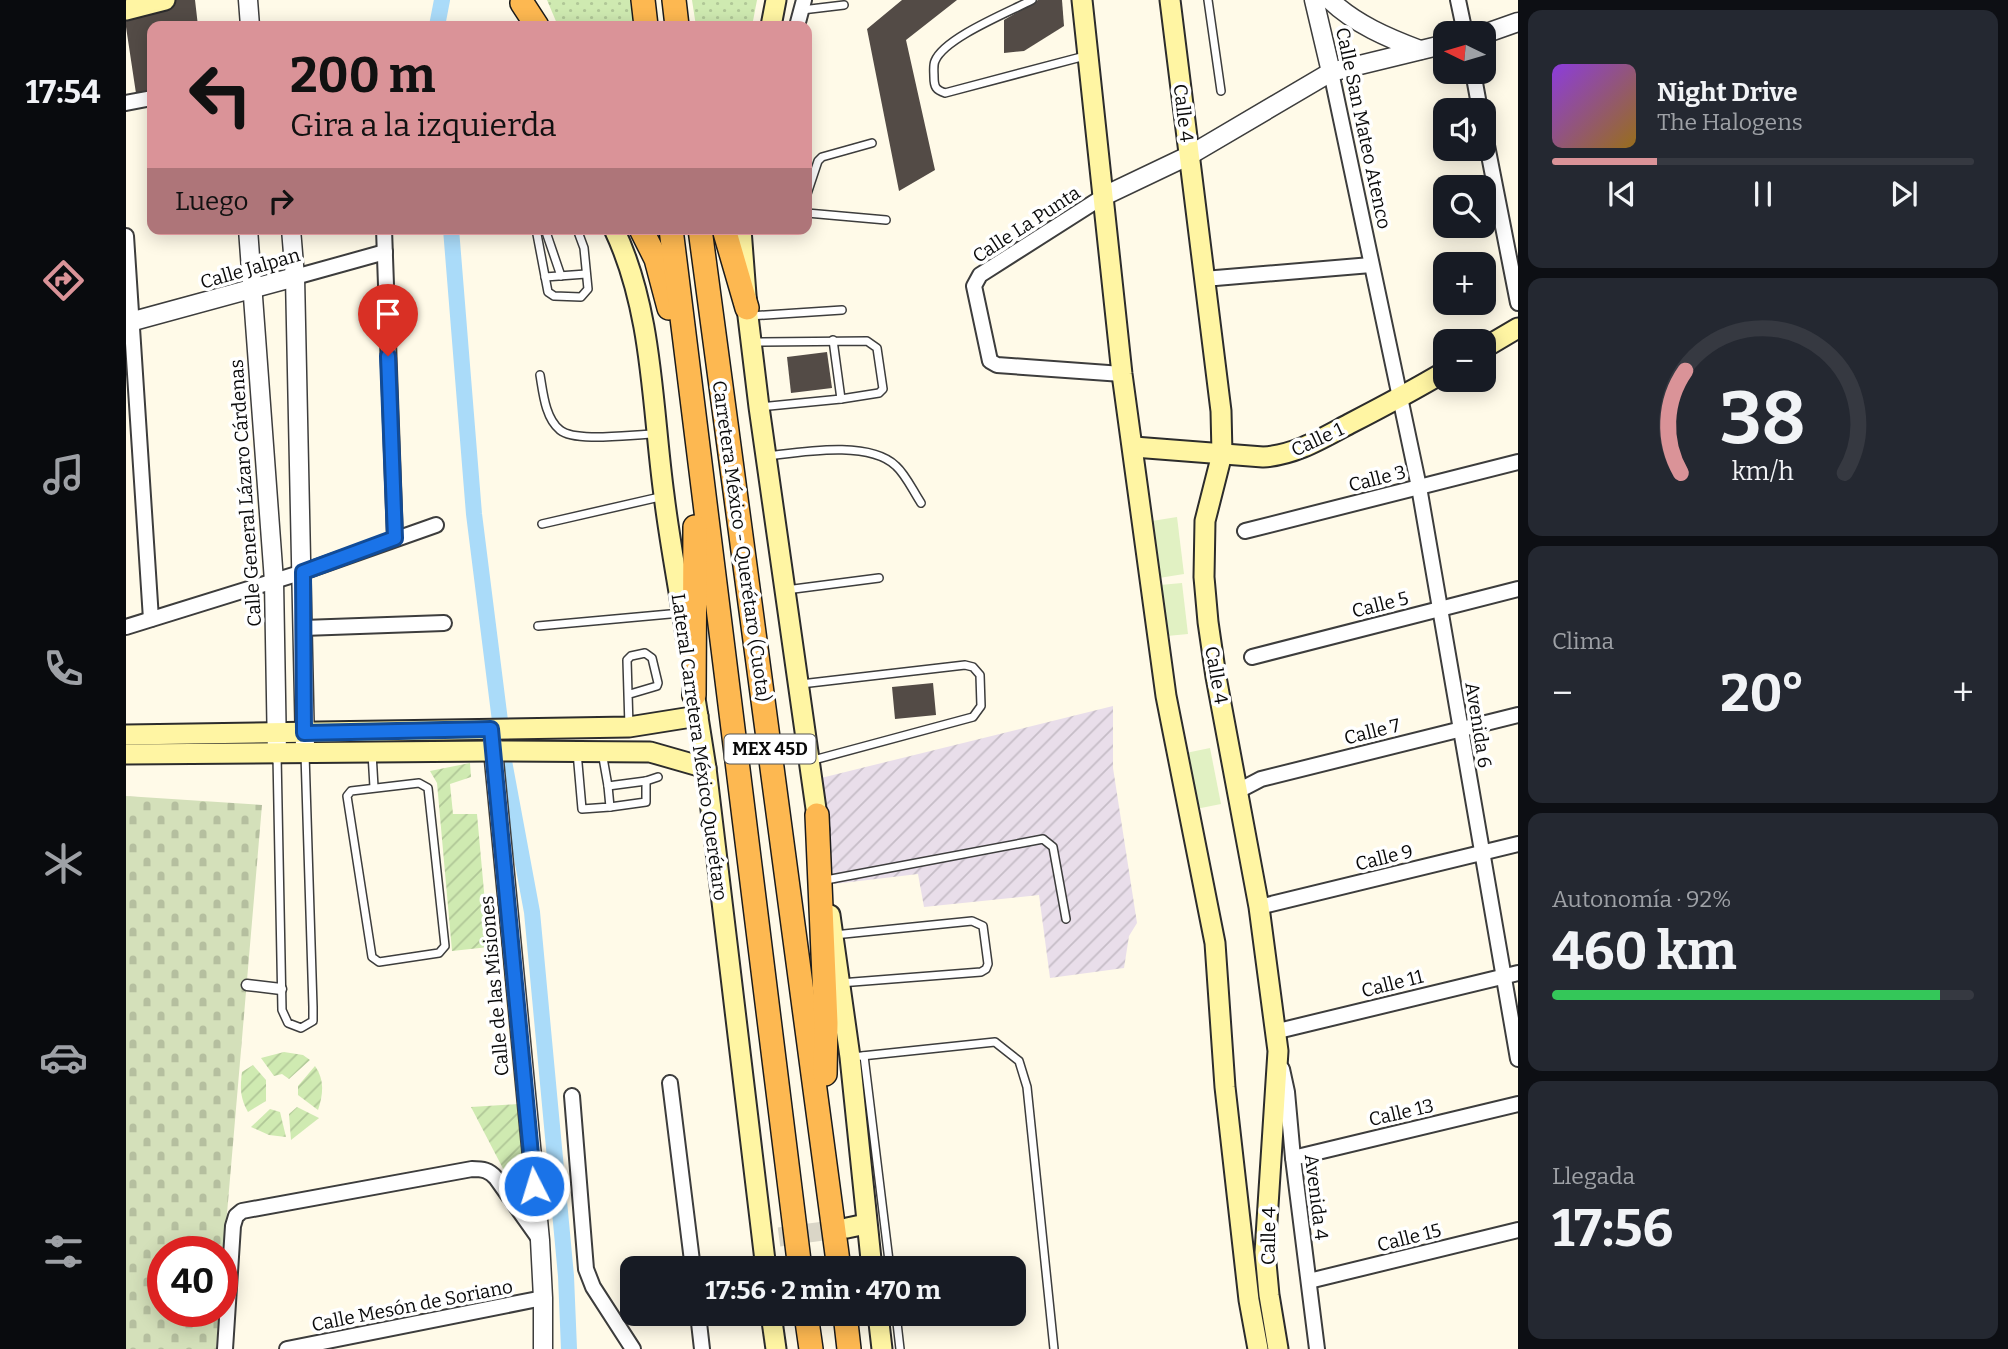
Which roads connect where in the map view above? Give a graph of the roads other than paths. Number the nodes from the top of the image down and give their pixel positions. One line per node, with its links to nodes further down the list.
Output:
1 (165, 0): 16 (main road)
2 (248, 0): 17 (street)
3 (643, 0): 20 (highway)
4 (674, 0): 21 (highway)
5 (776, 0): 22 (main road)
6 (1032, 0): 28 (lane)
7 (1082, 0): 28 (main road, Calle 4)
8 (1170, 0): 34 (main road, Calle 4)
9 (1208, 0): 30 (lane)
10 (1314, 0): 29 (street, Calle San Mateo Atenco)
11 (1330, 0): 27 (street)
12 (1458, 0): 23 (street)
13 (520, 1): 18 (main road); 19 (highway)
14 (803, 5): 15 (lane)
15 (844, 5)
16 (126, 10)
17 (250, 21)
18 (528, 21)
19 (534, 21)
20 (645, 21)
21 (676, 21)
22 (772, 21)
23 (1462, 21)
24 (1518, 22): 25 (street)
25 (1496, 30)
26 (1433, 47): 27 (street)
27 (1420, 50): 29 (street)
28 (1088, 55): 37 (main road, Calle 4)
29 (1331, 72): 34 (street); 53 (street, Calle San Mateo Atenco)
30 (1221, 91)
31 (147, 100): 32 (street)
32 (126, 103)
33 (872, 143): 36 (lane)
34 (1190, 155): 37 (street); 58 (main road, Calle 4)
35 (1490, 161): 60 (street)
36 (812, 179)
37 (1104, 197): 68 (main road, Calle 4); 68 (street, Calle La Punta)
38 (812, 213): 39 (lane)
39 (886, 220)
40 (248, 235): 59 (street, Calle General Lázaro Cárdenas)
41 (292, 235): 56 (street)
42 (384, 235): 52 (street)
43 (537, 235): 57 (lane)
44 (547, 235): 55 (lane)
45 (579, 235): 54 (lane)
46 (616, 235): 76 (main road, Lateral Carretera México Querétaro)
47 (644, 235): 70 (highway)
48 (672, 235): 70 (highway, Carretera México - Querétaro (Cuota) / MEX 45D)
49 (701, 235): 144 (highway, Carretera México - Querétaro (Cuota) / MEX 45D)
50 (738, 235): 62 (highway)
51 (126, 236): 63 (street)
52 (385, 252): 56 (street, Calle Jalpan); 87 (street)
53 (1371, 265): 58 (street); 72 (street, Calle San Mateo Atenco)
54 (586, 274): 55 (lane); 57 (lane)
55 (561, 276): 57 (lane)
56 (295, 277): 59 (street, Calle Jalpan); 88 (street)
57 (545, 277)
58 (1204, 279): 78 (main road, Calle 4)
59 (252, 290): 63 (street, Calle Jalpan); 90 (street, Calle General Lázaro Cárdenas)
60 (1518, 303)
61 (842, 310): 62 (lane)
62 (747, 312): 67 (main road)
63 (129, 323): 95 (street)
64 (1518, 328): 66 (main road)
65 (833, 340): 67 (lane); 73 (lane); 73 (lane)
66 (1496, 341)
67 (751, 342): 74 (main road)
68 (1122, 374): 77 (main road, Calle 4)
69 (540, 375): 76 (lane)
70 (689, 379): 75 (highway, Carretera México - Querétaro (Cuota) / MEX 45D)
71 (1433, 379): 72 (main road, Calle 1)
72 (1400, 398): 78 (main road, Calle 1); 81 (street, Avenida 6)
73 (841, 399): 74 (lane)
74 (759, 407): 79 (main road)
75 (695, 433): 103 (highway); 150 (highway, Carretera México - Querétaro (Cuota) / MEX 45D)
76 (657, 434): 82 (main road, Lateral Carretera México Querétaro)
77 (1134, 447): 78 (main road, Calle 1); 173 (main road, Calle 4)
78 (1222, 454): 124 (main road, Calle 4)
79 (767, 456): 83 (lane); 92 (main road)
80 (1518, 462): 81 (street, Calle 3)
81 (1419, 487): 86 (street, Calle 3); 93 (street, Avenida 6)
82 (664, 496): 84 (lane); 94 (main road, Lateral Carretera México Querétaro)
83 (920, 502)
84 (542, 524)
85 (436, 525): 87 (street)
86 (1245, 531)
87 (395, 538): 88 (street)
88 (303, 572): 90 (street); 99 (street)
89 (879, 578): 92 (lane)
90 (274, 581): 95 (street); 109 (street, Calle General Lázaro Cárdenas)
91 (1518, 589): 93 (street, Calle 5)
92 (786, 590): 101 (main road)
93 (1441, 608): 100 (street, Calle 5); 107 (street, Avenida 6)
94 (683, 613): 97 (lane); 103 (main road, Lateral Carretera México Querétaro)
95 (151, 619): 98 (street)
96 (444, 623): 99 (street)
97 (538, 626)
98 (126, 627)
99 (303, 628): 108 (street)
100 (1252, 657)
101 (799, 684): 118 (main road); 118 (lane)
102 (630, 694): 102 (lane); 105 (lane)
103 (696, 706): 105 (main road); 119 (main road, Lateral Carretera México Querétaro)
104 (1518, 715): 107 (street, Calle 7)
105 (629, 727): 106 (main road)
106 (491, 729): 108 (main road); 111 (street, Calle de las Misiones)
107 (1460, 729): 124 (street, Calle 7); 128 (street, Avenida 6)
108 (304, 733): 109 (main road); 117 (street)
109 (276, 734): 110 (main road); 116 (street, Calle General Lázaro Cárdenas)
110 (126, 735)
111 (493, 751): 112 (main road); 114 (main road); 147 (street, Calle de las Misiones)
112 (577, 751): 113 (main road); 125 (lane)
113 (602, 751): 119 (main road); 122 (lane)
114 (372, 752): 117 (main road); 123 (lane)
115 (126, 754): 116 (main road)
116 (277, 754): 117 (main road); 136 (lane)
117 (305, 754): 136 (lane)
118 (809, 761): 126 (main road)
119 (706, 768): 149 (main road, Lateral Carretera México Querétaro)
120 (658, 777): 121 (lane)
121 (646, 782): 122 (lane); 125 (lane)
122 (608, 786): 125 (lane)
123 (374, 787): 123 (lane)
124 (1238, 791): 130 (main road, Calle 4)
125 (610, 807)
126 (817, 815): 129 (main road); 144 (highway)
127 (1518, 844): 128 (street, Calle 9)
128 (1481, 852): 130 (street, Calle 9); 133 (street, Avenida 6)
129 (825, 880): 131 (lane); 132 (main road)
130 (1259, 907): 137 (main road, Calle 4)
131 (1066, 919)
132 (833, 935): 134 (main road); 134 (lane)
133 (1511, 975): 137 (street, Calle 11); 139 (street, Avenida 6)
134 (840, 984): 138 (main road)
135 (247, 985): 136 (street)
136 (281, 989)
137 (1276, 1041): 145 (street, Avenida 4); 174 (main road, Calle 4)
138 (857, 1056): 143 (main road); 172 (lane)
139 (1518, 1059)
140 (670, 1083): 148 (street)
141 (572, 1096): 165 (street)
142 (1518, 1104): 145 (street, Calle 13)
143 (863, 1115): 152 (main road); 153 (lane)
144 (823, 1147): 151 (highway, Carretera México - Querétaro (Cuota) / MEX 45D)
145 (1293, 1158): 154 (street, Avenida 4)
146 (1518, 1230): 154 (street, Calle 15)
147 (540, 1240): 155 (street, Calle de las Misiones); 162 (street)
148 (691, 1256)
149 (768, 1256)
150 (798, 1256)
151 (837, 1256)
152 (867, 1256)
153 (889, 1256)
154 (1309, 1281): 175 (street, Avenida 4)
155 (543, 1298): 163 (street, Calle Mesón de Soriano); 164 (street, Calle de las Misiones)
156 (699, 1326): 166 (street)
157 (773, 1326): 167 (main road)
158 (807, 1326): 168 (highway)
159 (846, 1326): 169 (highway)
160 (880, 1326): 170 (main road)
161 (897, 1326): 171 (lane)
162 (225, 1349)
163 (287, 1349)
164 (543, 1349)
165 (633, 1349)
166 (702, 1349)
167 (776, 1349)
168 (810, 1349)
169 (849, 1349)
170 (883, 1349)
171 (900, 1349)
172 (1054, 1349)
173 (1258, 1349)
174 (1278, 1349)
175 (1317, 1349)

